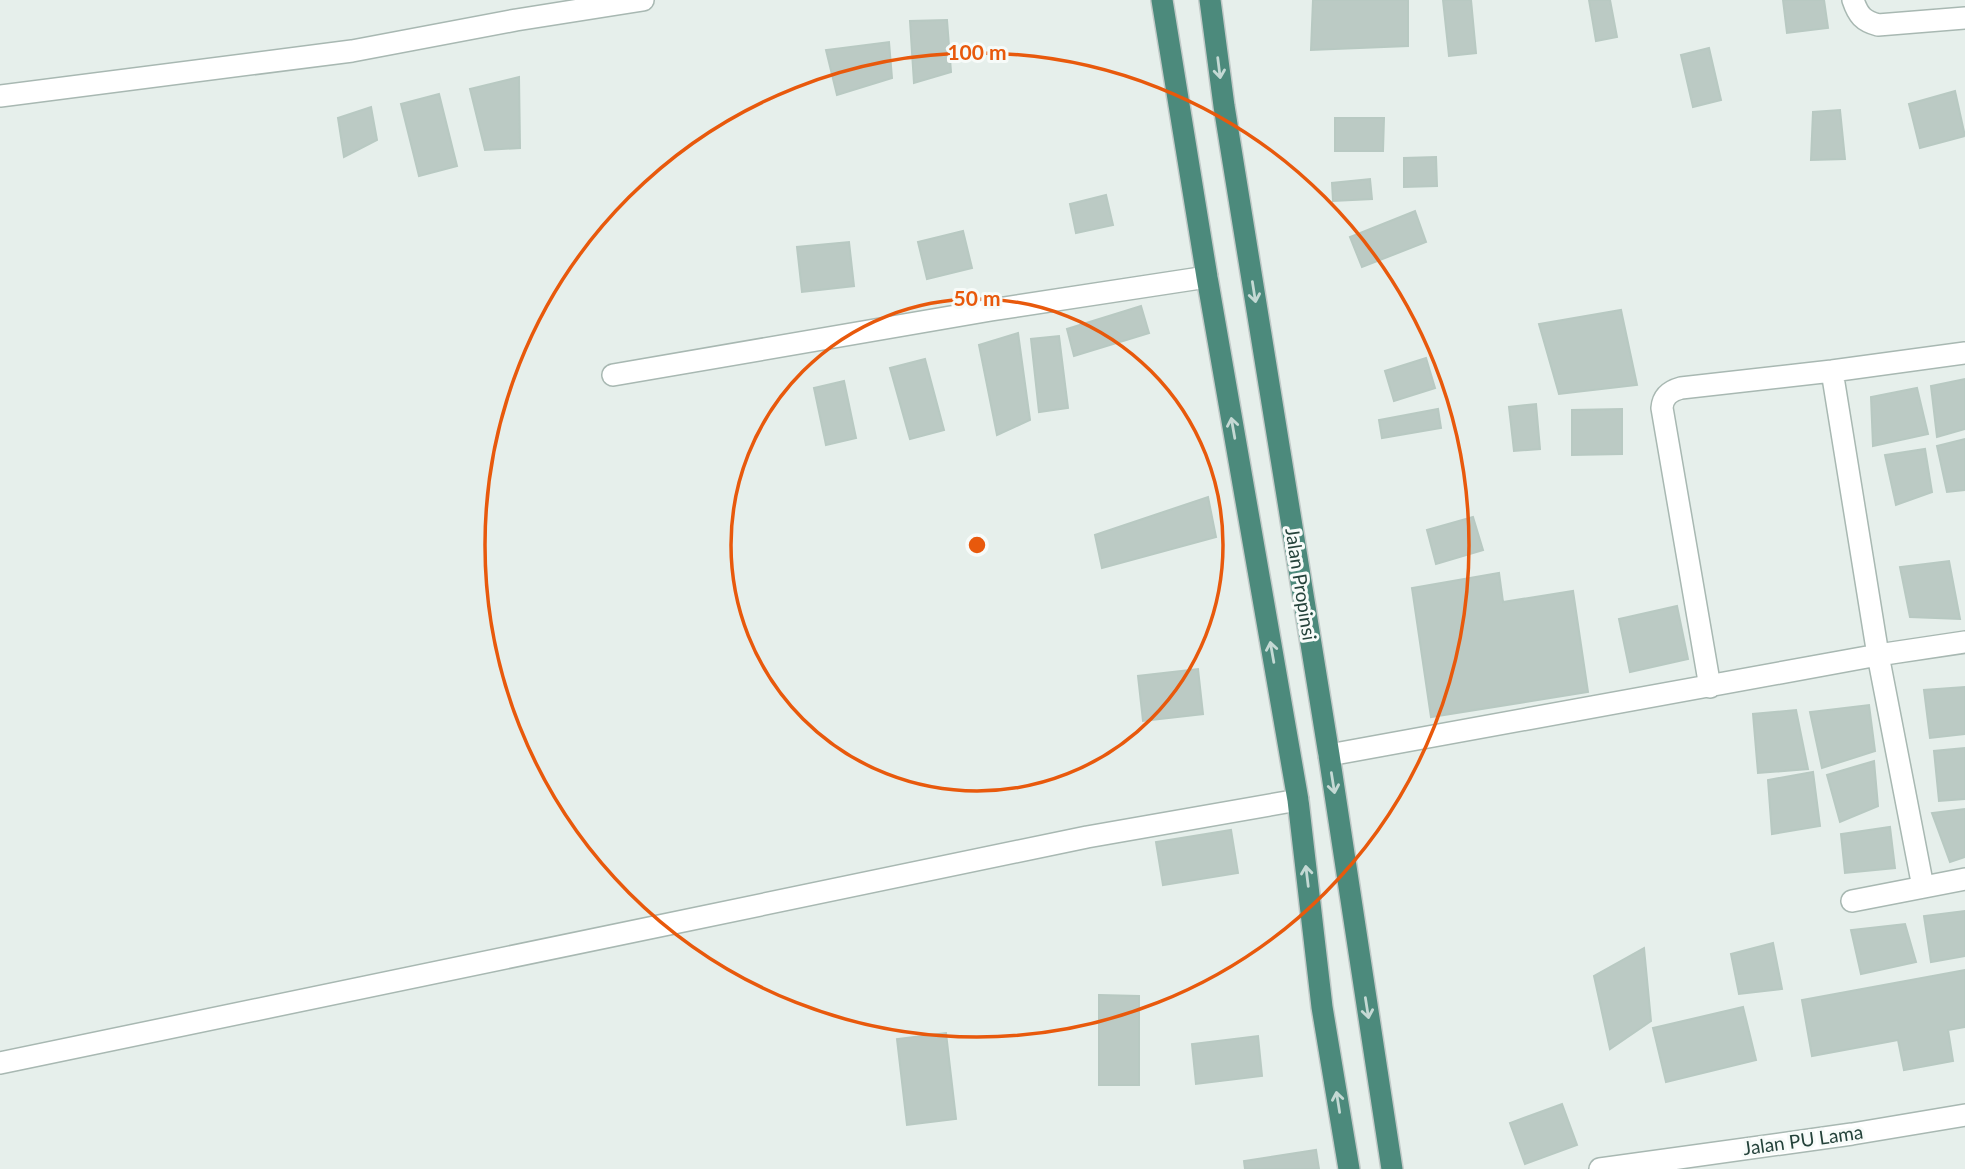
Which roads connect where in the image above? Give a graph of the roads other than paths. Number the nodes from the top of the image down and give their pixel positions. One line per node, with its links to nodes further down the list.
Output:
1 (643, 0): 6 (street)
2 (1162, 0): 7 (highway)
3 (1210, 0): 14 (highway, Jalan Propinsi, one-way to 14)
4 (1853, 0): 5 (street)
5 (1965, 18)
6 (0, 96)
7 (1207, 277): 10 (street); 15 (highway, one-way to 7)
8 (1965, 353): 9 (street)
9 (1832, 372): 12 (street); 13 (street)
10 (613, 376)
11 (1965, 642): 12 (street)
12 (1878, 655): 13 (street); 17 (street)
13 (1710, 687): 14 (street)
14 (1329, 755): 22 (highway, Jalan Propinsi, one-way to 22)
15 (1298, 800): 19 (street); 21 (highway, one-way to 15)
16 (1965, 879): 17 (street)
17 (1923, 887): 18 (street)
18 (1852, 901)
19 (0, 1063)
20 (1965, 1115): 23 (street, Jalan PU Lama)
21 (1349, 1169)
22 (1392, 1169)
23 (1600, 1169)

